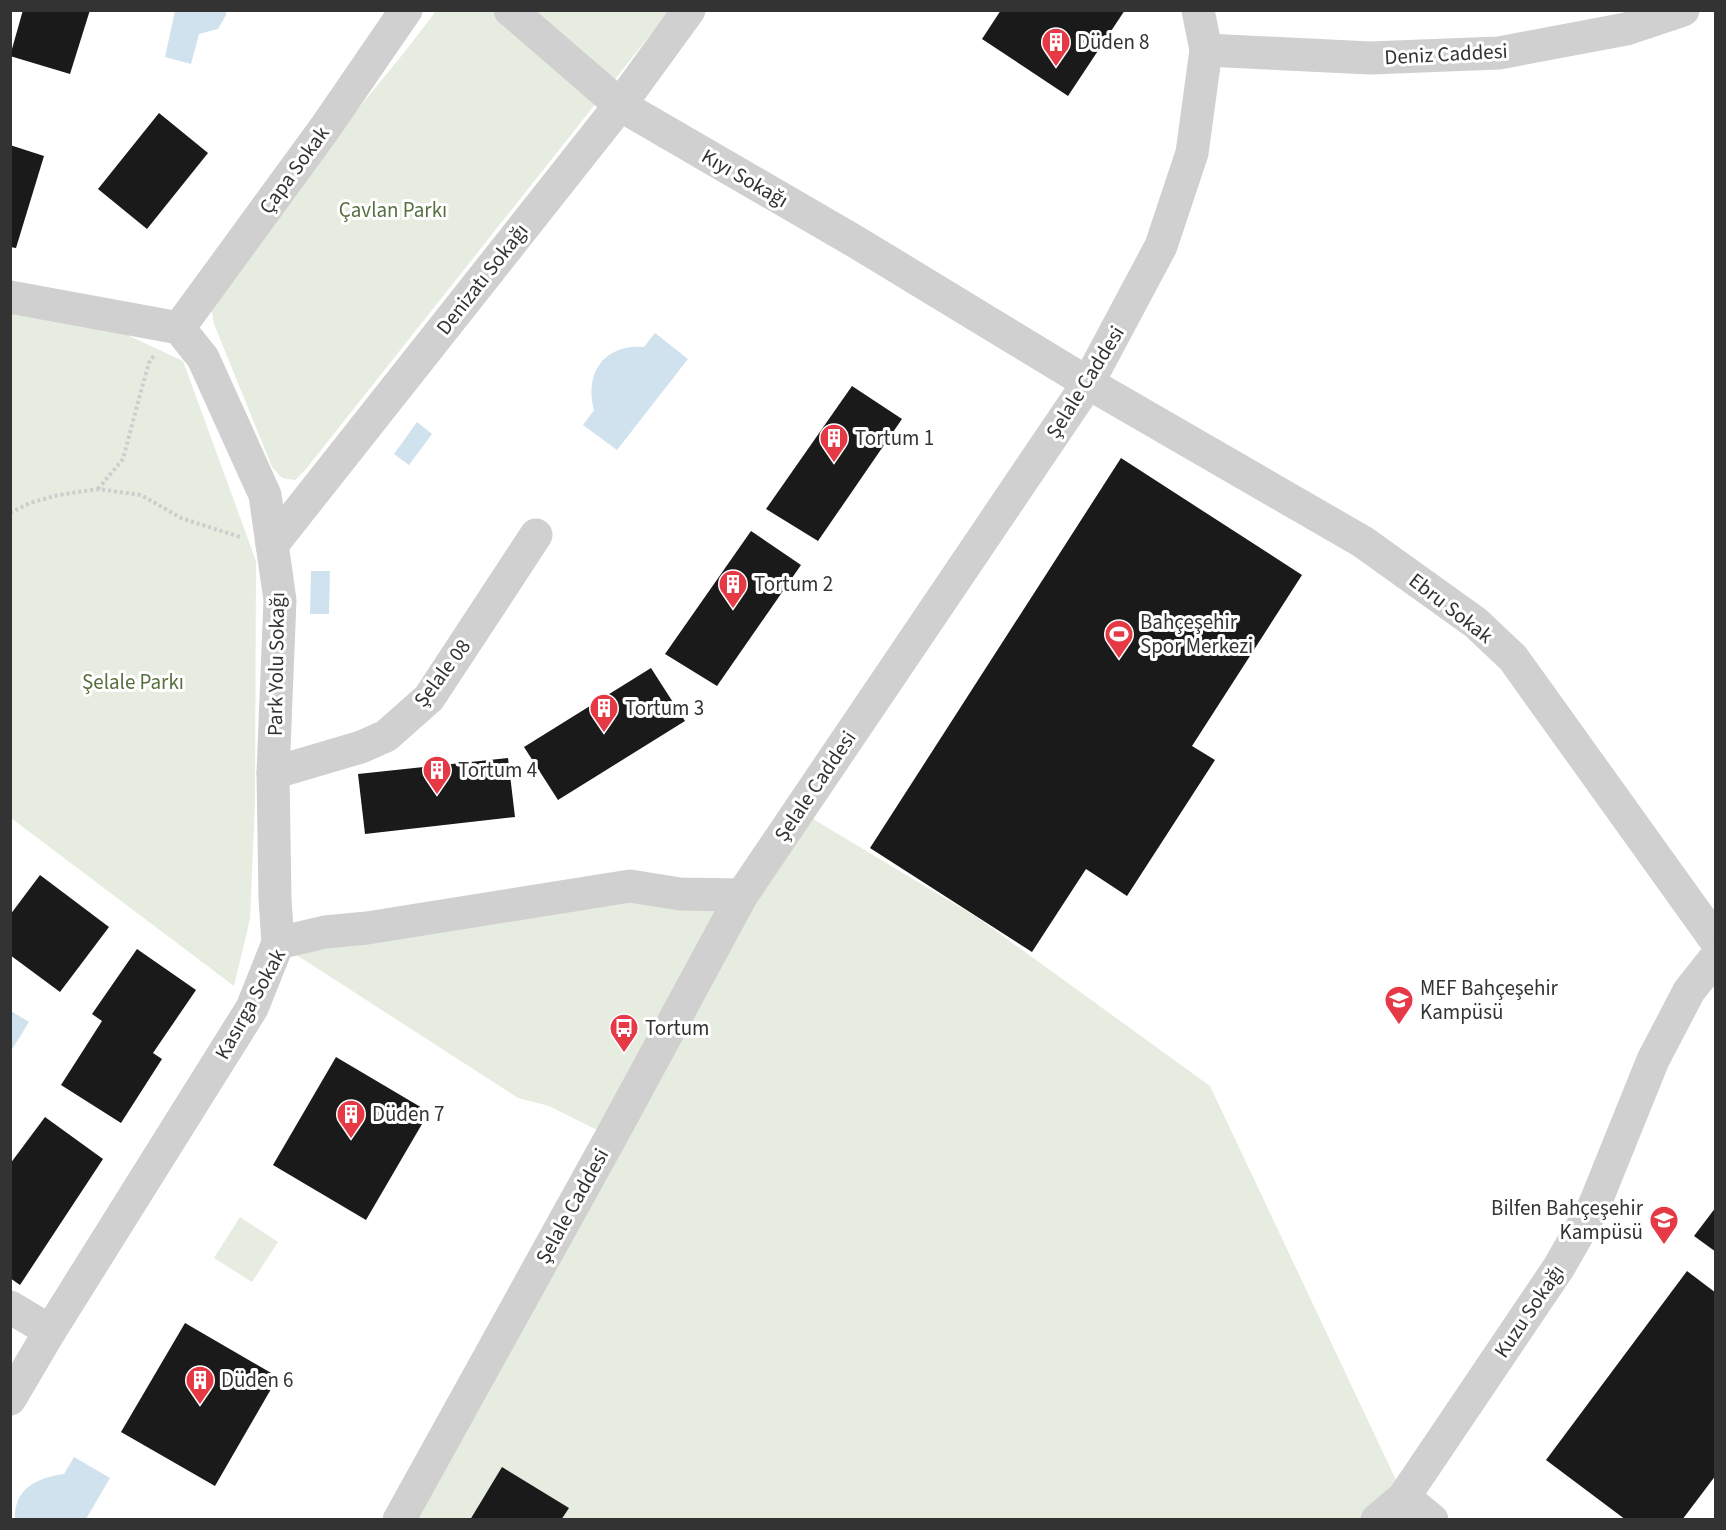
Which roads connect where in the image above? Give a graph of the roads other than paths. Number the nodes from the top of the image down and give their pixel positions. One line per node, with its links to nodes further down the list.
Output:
1 (406, 10): 9 (street, Çapa Sokak)
2 (510, 10): 7 (street, Kıyı Sokağı)
3 (689, 10): 7 (street, Denizatı Sokağı)
4 (1198, 10): 6 (street, Şelale Caddesi)
5 (1683, 10): 6 (street, Deniz Caddesi)
6 (1206, 50): 10 (street, Şelale Caddesi)
7 (620, 105): 10 (street, Kıyı Sokağı); 12 (street, Denizatı Sokağı)
8 (10, 297): 9 (street)
9 (179, 328): 12 (street, Park Yolu Sokağı)
10 (1088, 383): 14 (street, Şelale Caddesi); 15 (street, Ebru Sokak)
11 (536, 535): 13 (street, Şelale 08)
12 (272, 545): 13 (street, Park Yolu Sokağı)
13 (273, 772): 16 (street, Park Yolu Sokağı)
14 (742, 895): 16 (street, Kasırga Sokak); 21 (street, Şelale Caddesi)
15 (1713, 934): 20 (street, Kuzu Sokağı)
16 (278, 943): 18 (street, Kasırga Sokak)
17 (10, 1307): 18 (street)
18 (50, 1331): 19 (street, Kasırga Sokak)
19 (10, 1399)
20 (1404, 1497): 22 (street, Kuzu Sokağı); 23 (street)
21 (399, 1520)
22 (1377, 1520)
23 (1432, 1520)

